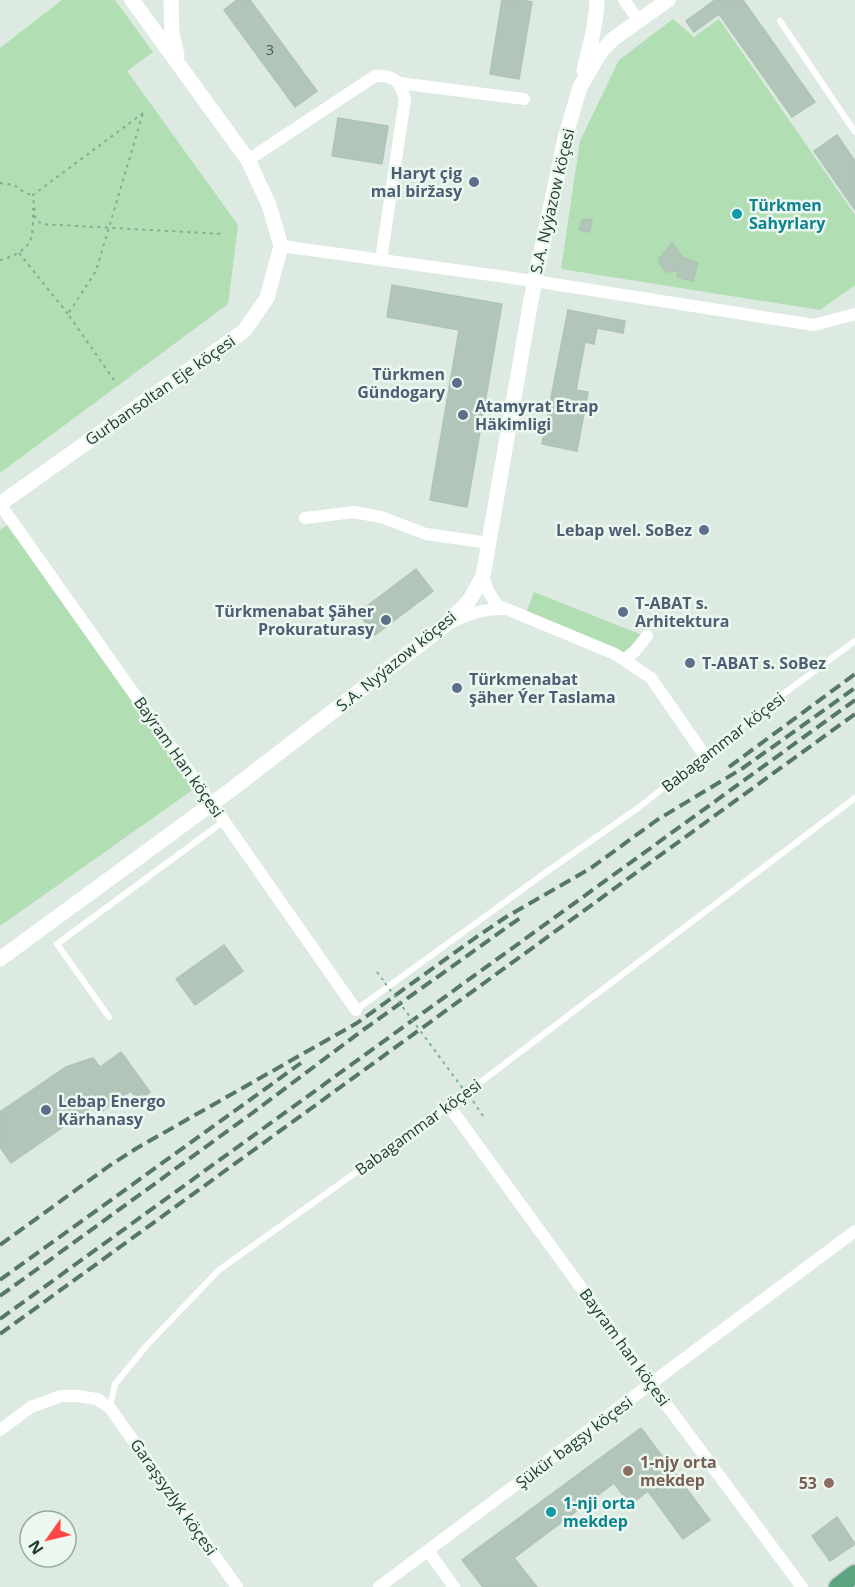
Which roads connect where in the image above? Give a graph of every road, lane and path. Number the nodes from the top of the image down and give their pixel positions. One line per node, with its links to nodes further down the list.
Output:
1 (132, 0): 8 (street)
2 (171, 0): 8 (street)
3 (597, 0): 10 (street)
4 (624, 0): 6 (street)
5 (668, 0): 6 (street, S.A. Nyýazow köçesi)
6 (639, 21): 10 (street, S.A. Nyýazow köçesi)
7 (780, 21): 12 (lane)
8 (179, 64): 13 (street)
9 (399, 83): 11 (street); 13 (street); 21 (street)
10 (580, 87): 22 (street, S.A. Nyýazow köçesi)
11 (524, 99)
12 (855, 132)
13 (248, 160): 18 (street)
14 (0, 183): 15 (path)
15 (33, 195): 16 (path); 16 (path); 19 (path)
16 (109, 228): 17 (path); 23 (path)
17 (224, 234)
18 (281, 246): 21 (street); 26 (street, Gurbansoltan Eje köçesi)
19 (19, 252): 20 (path); 23 (path)
20 (0, 260)
21 (381, 260): 22 (street)
22 (534, 281): 24 (street); 28 (street, S.A. Nyýazow köçesi)
23 (68, 314): 25 (path)
24 (855, 314)
25 (114, 380)
26 (0, 504): 37 (street, Baýram Han köçesi)
27 (305, 518): 28 (street)
28 (489, 543): 29 (street, S.A. Nyýazow köçesi)
29 (483, 576): 30 (street); 31 (street, S.A. Nyýazow köçesi)
30 (503, 609): 31 (street); 34 (street)
31 (444, 627): 37 (street, S.A. Nyýazow köçesi)
32 (647, 636): 34 (street)
33 (855, 641): 35 (lane, Babagammar köçesi)
34 (624, 660): 35 (street)
35 (705, 756): 41 (lane, Babagammar köçesi)
36 (855, 798): 43 (lane, Babagammar köçesi)
37 (212, 803): 38 (street, Baýram Han köçesi); 39 (street, S.A. Nyýazow köçesi)
38 (224, 821): 41 (street, Baýram Han köçesi); 42 (lane)
39 (0, 959)
40 (377, 972): 44 (path, bridge)
41 (356, 1010)
42 (109, 1017)
43 (449, 1106): 46 (street, Bayram han köçesi); 47 (lane, Babagammar köçesi)
44 (483, 1116)
45 (855, 1231): 46 (street, Şükür bagşy köçesi)
46 (651, 1384): 49 (street, Şükür bagşy köçesi); 54 (street, Bayram han köçesi)
47 (110, 1408): 48 (street); 51 (street, Garaşsyzlyk köçesi)
48 (0, 1430)
49 (428, 1551): 52 (street, Şükür bagşy köçesi); 53 (street)
50 (855, 1574): 55 (main road)
51 (237, 1587)
52 (379, 1587)
53 (454, 1587)
54 (802, 1587)
55 (838, 1587)

